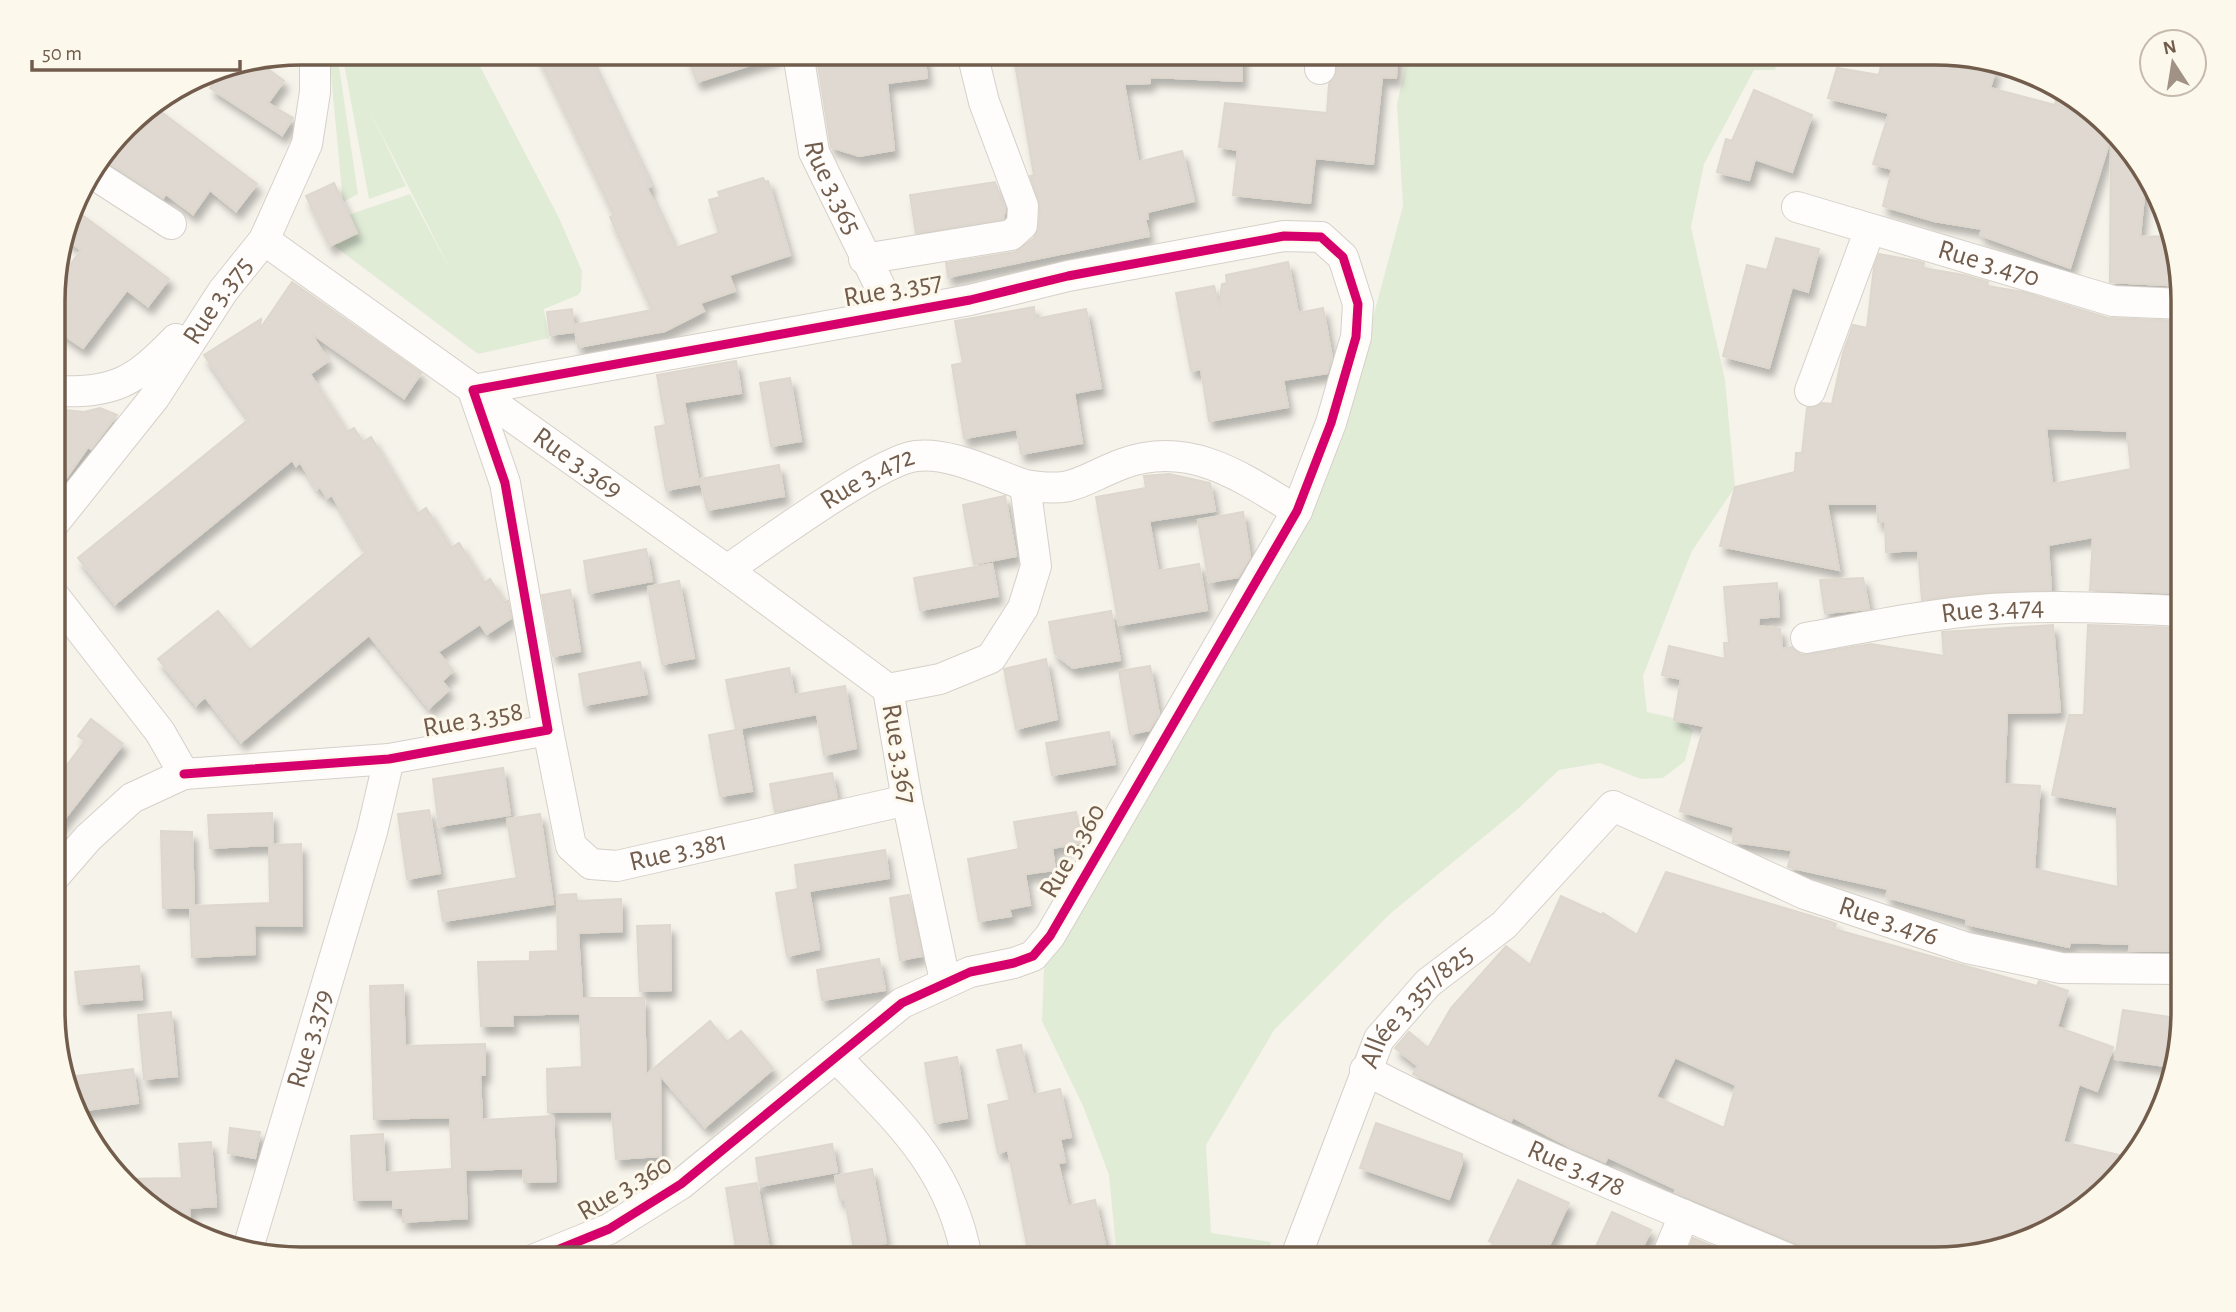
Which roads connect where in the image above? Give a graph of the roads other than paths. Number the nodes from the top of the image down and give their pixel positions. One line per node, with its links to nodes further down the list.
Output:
1 (315, 65): 9 (street, Rue 3.375)
2 (800, 65): 10 (street, Rue 3.365)
3 (975, 65): 10 (street)
4 (100, 178): 6 (street)
5 (1797, 207): 7 (street, Rue 3.470)
6 (171, 225)
7 (1870, 229): 12 (street, Rue 3.470); 16 (street)
8 (1321, 237): 13 (street, Rue 3.357); 19 (street, Rue 3.360)
9 (264, 240): 11 (street, Rue 3.375); 15 (street, Rue 3.369)
10 (864, 259): 13 (street, Rue 3.365)
11 (223, 291): 14 (street); 18 (street, Rue 3.375)
12 (2171, 303)
13 (893, 313): 15 (street, Rue 3.357)
14 (65, 390)
15 (473, 390): 20 (street, Rue 3.369); 25 (street, Rue 3.358)
16 (1811, 391)
17 (1025, 485): 19 (street); 20 (street, Rue 3.472); 24 (street, Rue 3.367)
18 (65, 509)
19 (1297, 511): 33 (street, Rue 3.360)
20 (727, 570): 24 (street, Rue 3.369)
21 (65, 610): 27 (street)
22 (2171, 610): 23 (street, Rue 3.474)
23 (1806, 638)
24 (888, 689): 28 (street, Rue 3.367)
25 (548, 730): 26 (street, Rue 3.358); 28 (street, Rue 3.381)
26 (389, 759): 27 (street, Rue 3.358); 30 (street, Rue 3.358)
27 (184, 774): 31 (street)
28 (907, 800): 33 (street, Rue 3.367)
29 (1613, 806): 32 (street, Rue 3.476); 35 (street, Allée 3.351/825)
30 (372, 832): 37 (street, Rue 3.379)
31 (65, 864)
32 (2171, 969)
33 (945, 981): 34 (street, Rue 3.360)
34 (836, 1057): 38 (street, Rue 3.360); 39 (street)
35 (1365, 1070): 36 (street, Rue 3.478); 40 (street, Allée 3.351/825)
36 (1684, 1215): 41 (street); 42 (street, Rue 3.478)
37 (250, 1241)
38 (572, 1247)
39 (965, 1247)
40 (1299, 1247)
41 (1671, 1247)
42 (1760, 1247)

